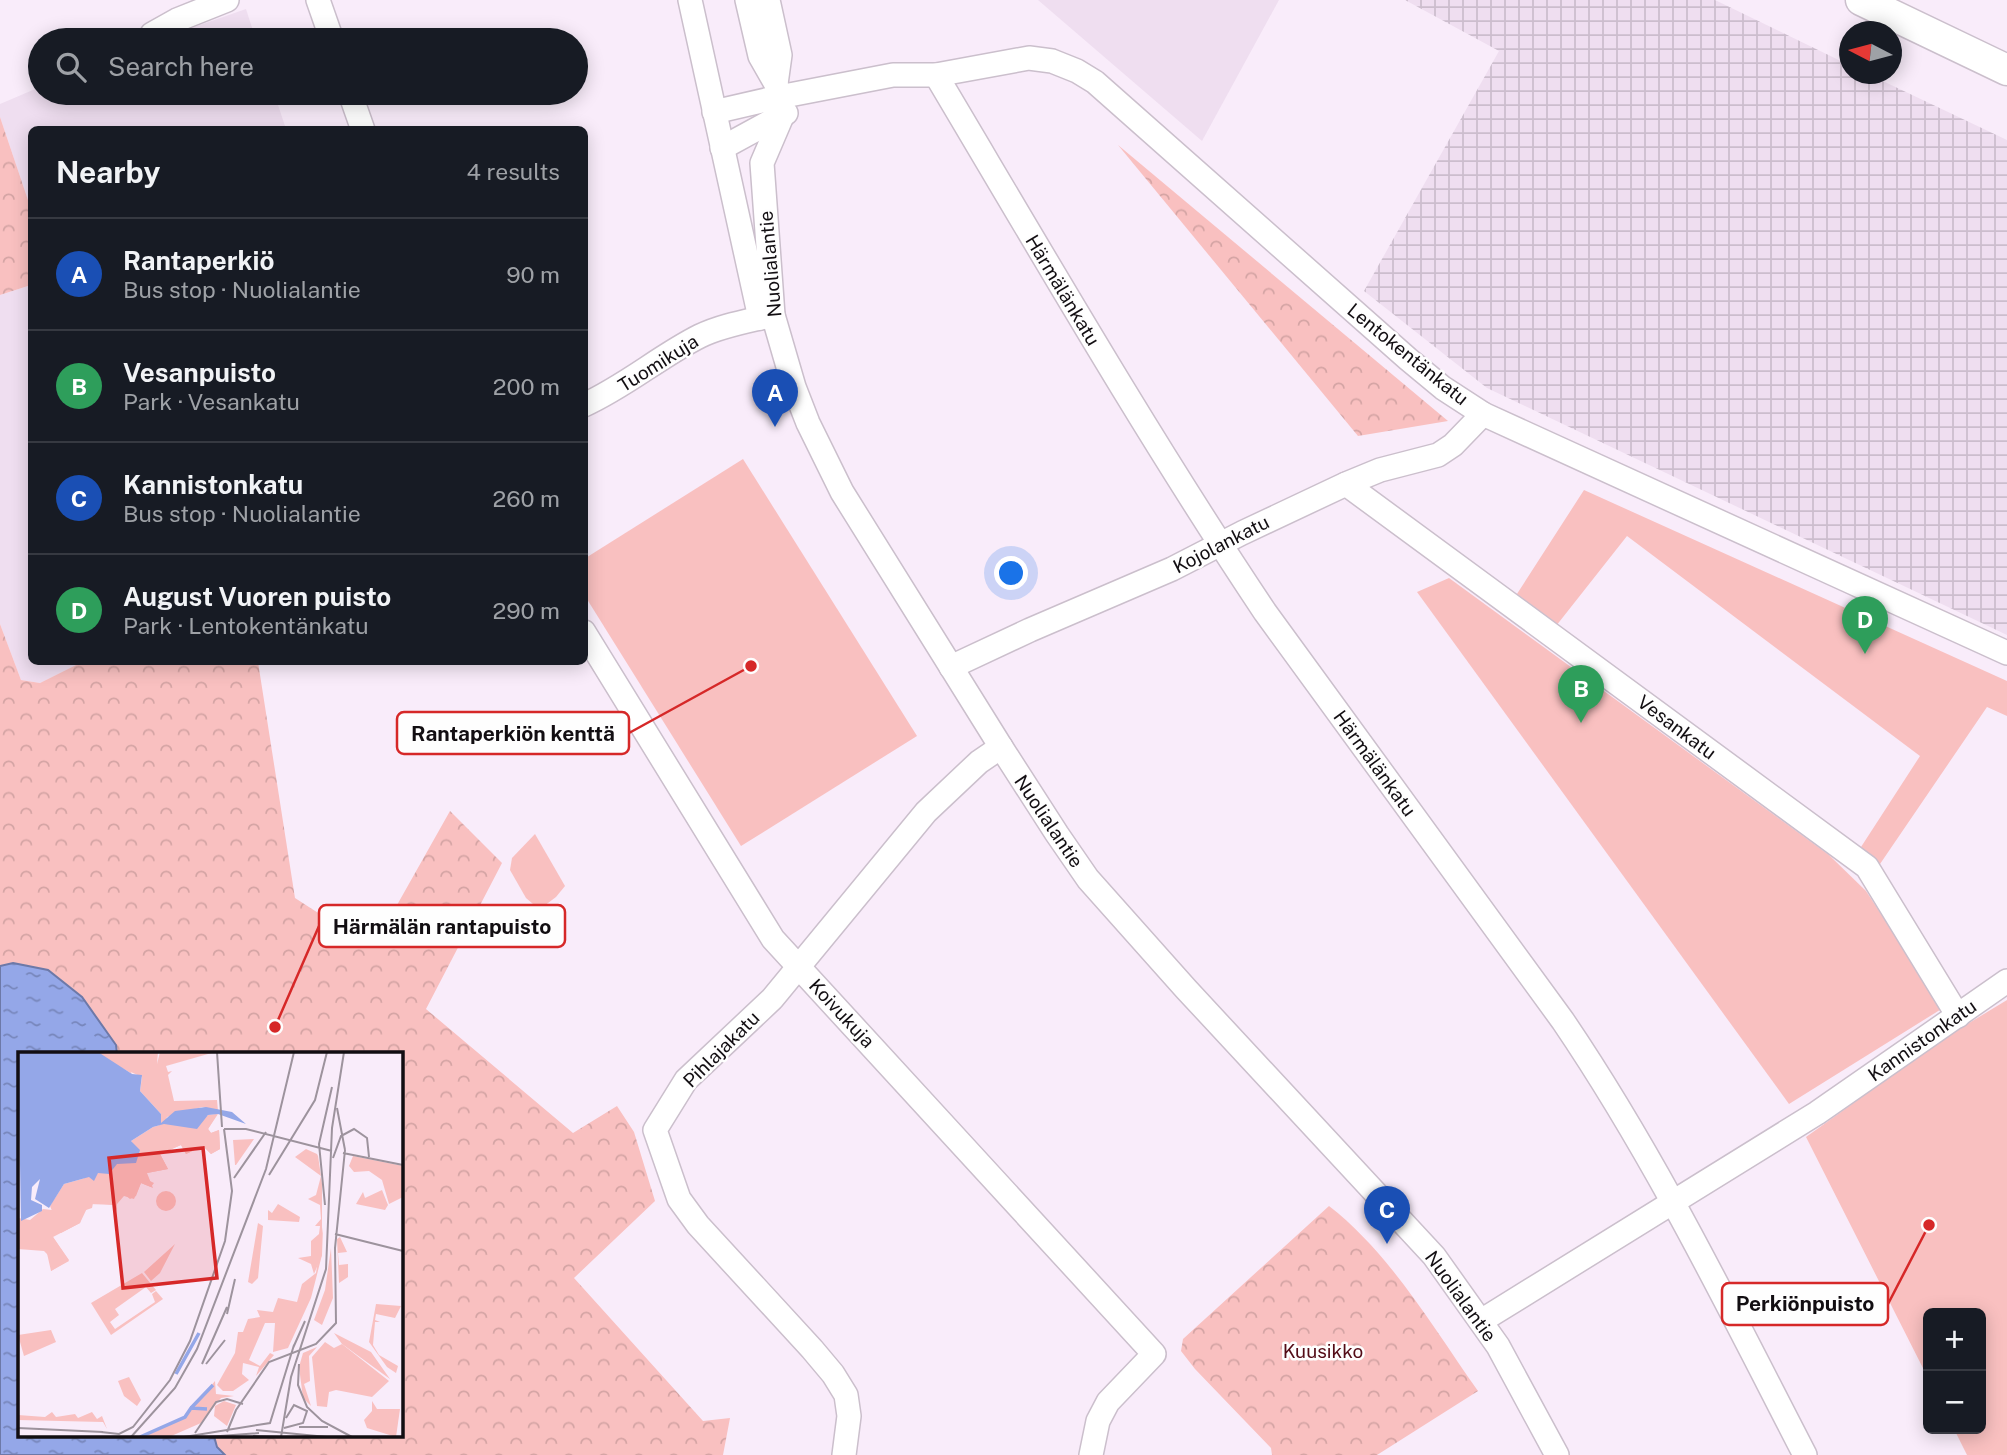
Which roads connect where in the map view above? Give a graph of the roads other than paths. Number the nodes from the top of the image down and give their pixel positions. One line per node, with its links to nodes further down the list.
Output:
1 (227, 0): 7 (street)
2 (318, 0): 8 (street)
3 (690, 0): 13 (street)
4 (747, 0): 11 (street)
5 (768, 0): 11 (street, Nuolialantie)
6 (1861, 0): 9 (main road)
7 (163, 28)
8 (328, 28)
9 (2007, 70)
10 (936, 75): 11 (street, Lentokentänkatu); 18 (street, Lentokentänkatu); 20 (street, Härmälänkatu)
11 (779, 98): 13 (street); 15 (street); 16 (street, Nuolialantie)
12 (354, 105): 14 (street)
13 (714, 112): 15 (street)
14 (362, 126)
15 (722, 148): 16 (street)
16 (767, 317): 17 (street, Tuomikuja); 23 (street, Nuolialantie)
17 (588, 403)
18 (1483, 415): 19 (street, Kojolankatu); 22 (street, Lentokentänkatu)
19 (1346, 484): 20 (street, Kojolankatu); 27 (street, Vesankatu)
20 (1220, 545): 23 (street, Kojolankatu); 28 (street, Härmälänkatu)
21 (588, 638): 25 (street, Koivukuja)
22 (2007, 653)
23 (951, 667): 24 (street, Nuolialantie)
24 (1001, 747): 25 (street, Pihlajakatu); 29 (street, Nuolialantie)
25 (800, 967): 30 (street, Pihlajakatu); 31 (street, Koivukuja)
26 (2007, 981): 27 (street, Kannistonkatu)
27 (1958, 1016): 28 (street, Kannistonkatu)
28 (1671, 1201): 29 (street, Kannistonkatu); 33 (street, Härmälänkatu)
29 (1481, 1321): 32 (street, Nuolialantie)
30 (844, 1455)
31 (1091, 1455)
32 (1557, 1455)
33 (1805, 1455)

